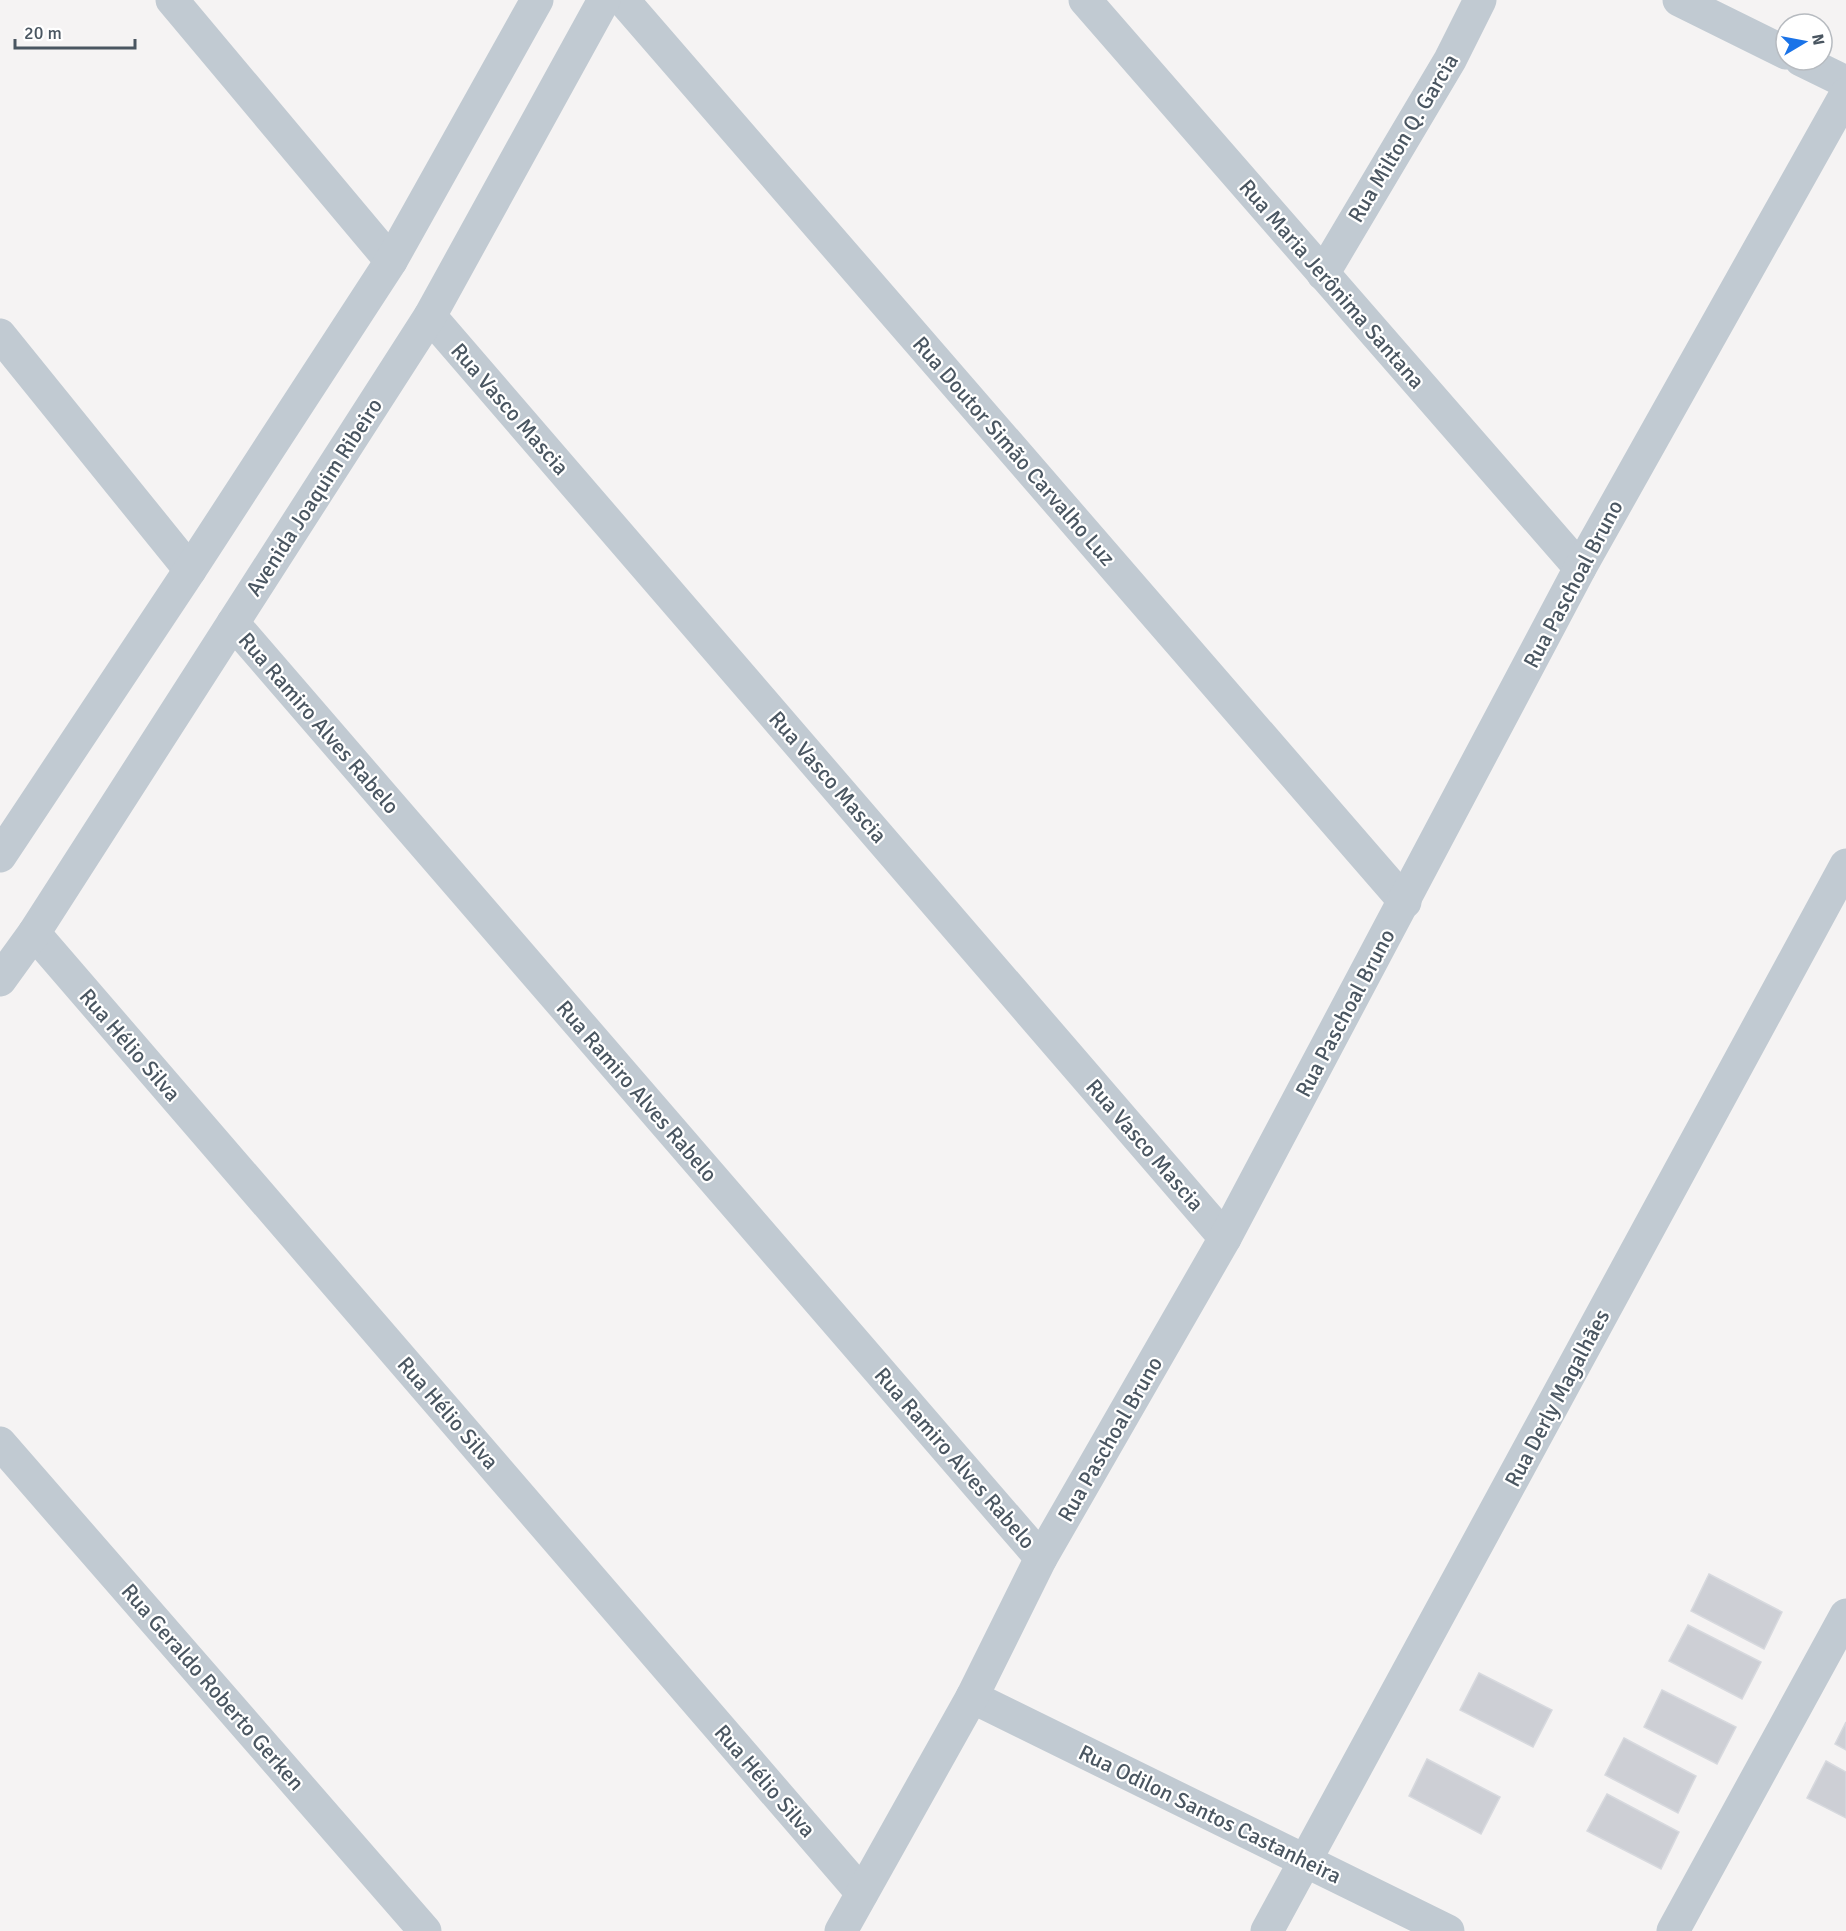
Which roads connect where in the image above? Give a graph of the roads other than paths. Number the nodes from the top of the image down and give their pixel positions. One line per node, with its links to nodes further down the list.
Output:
1 (172, 0): 12 (street)
2 (537, 0): 12 (street)
3 (604, 0): 14 (street, Avenida Joaquim Ribeiro)
4 (623, 0): 21 (street, Rua Doutor Simão Carvalho Luz)
5 (1085, 0): 13 (street, Rua Maria Jerônima Santana)
6 (1480, 0): 13 (street, Rua Milton Q. Garcia)
7 (1679, 0): 8 (street)
8 (1774, 47)
9 (1826, 72): 10 (street)
10 (1846, 82)
11 (1846, 94): 16 (street, Rua Paschoal Bruno)
12 (391, 261): 17 (street)
13 (1323, 273): 16 (street, Rua Maria Jerônima Santana)
14 (430, 316): 18 (street, Avenida Joaquim Ribeiro); 24 (street, Rua Vasco Mascia)
15 (0, 335): 17 (street)
16 (1580, 568): 21 (street, Rua Paschoal Bruno)
17 (190, 570): 19 (street)
18 (233, 623): 22 (street, Avenida Joaquim Ribeiro); 26 (street, Rua Ramiro Alves Rabelo)
19 (0, 856)
20 (1846, 865): 29 (street, Rua Derly Magalhães)
21 (1405, 902): 24 (street, Rua Paschoal Bruno)
22 (34, 933): 23 (street, Avenida Joaquim Ribeiro); 30 (street, Rua Hélio Silva)
23 (0, 980)
24 (1225, 1238): 26 (street, Rua Paschoal Bruno)
25 (0, 1443): 31 (street, Rua Geraldo Roberto Gerken)
26 (1041, 1558): 28 (street, Rua Paschoal Bruno)
27 (1846, 1615): 35 (street)
28 (972, 1697): 29 (street, Rua Odilon Santos Castanheira); 30 (street, Rua Paschoal Bruno)
29 (1305, 1862): 33 (street, Rua Derly Magalhães); 34 (street, Rua Odilon Santos Castanheira)
30 (862, 1893): 32 (street, Rua Paschoal Bruno)
31 (426, 1931)
32 (841, 1931)
33 (1267, 1931)
34 (1448, 1931)
35 (1673, 1931)

